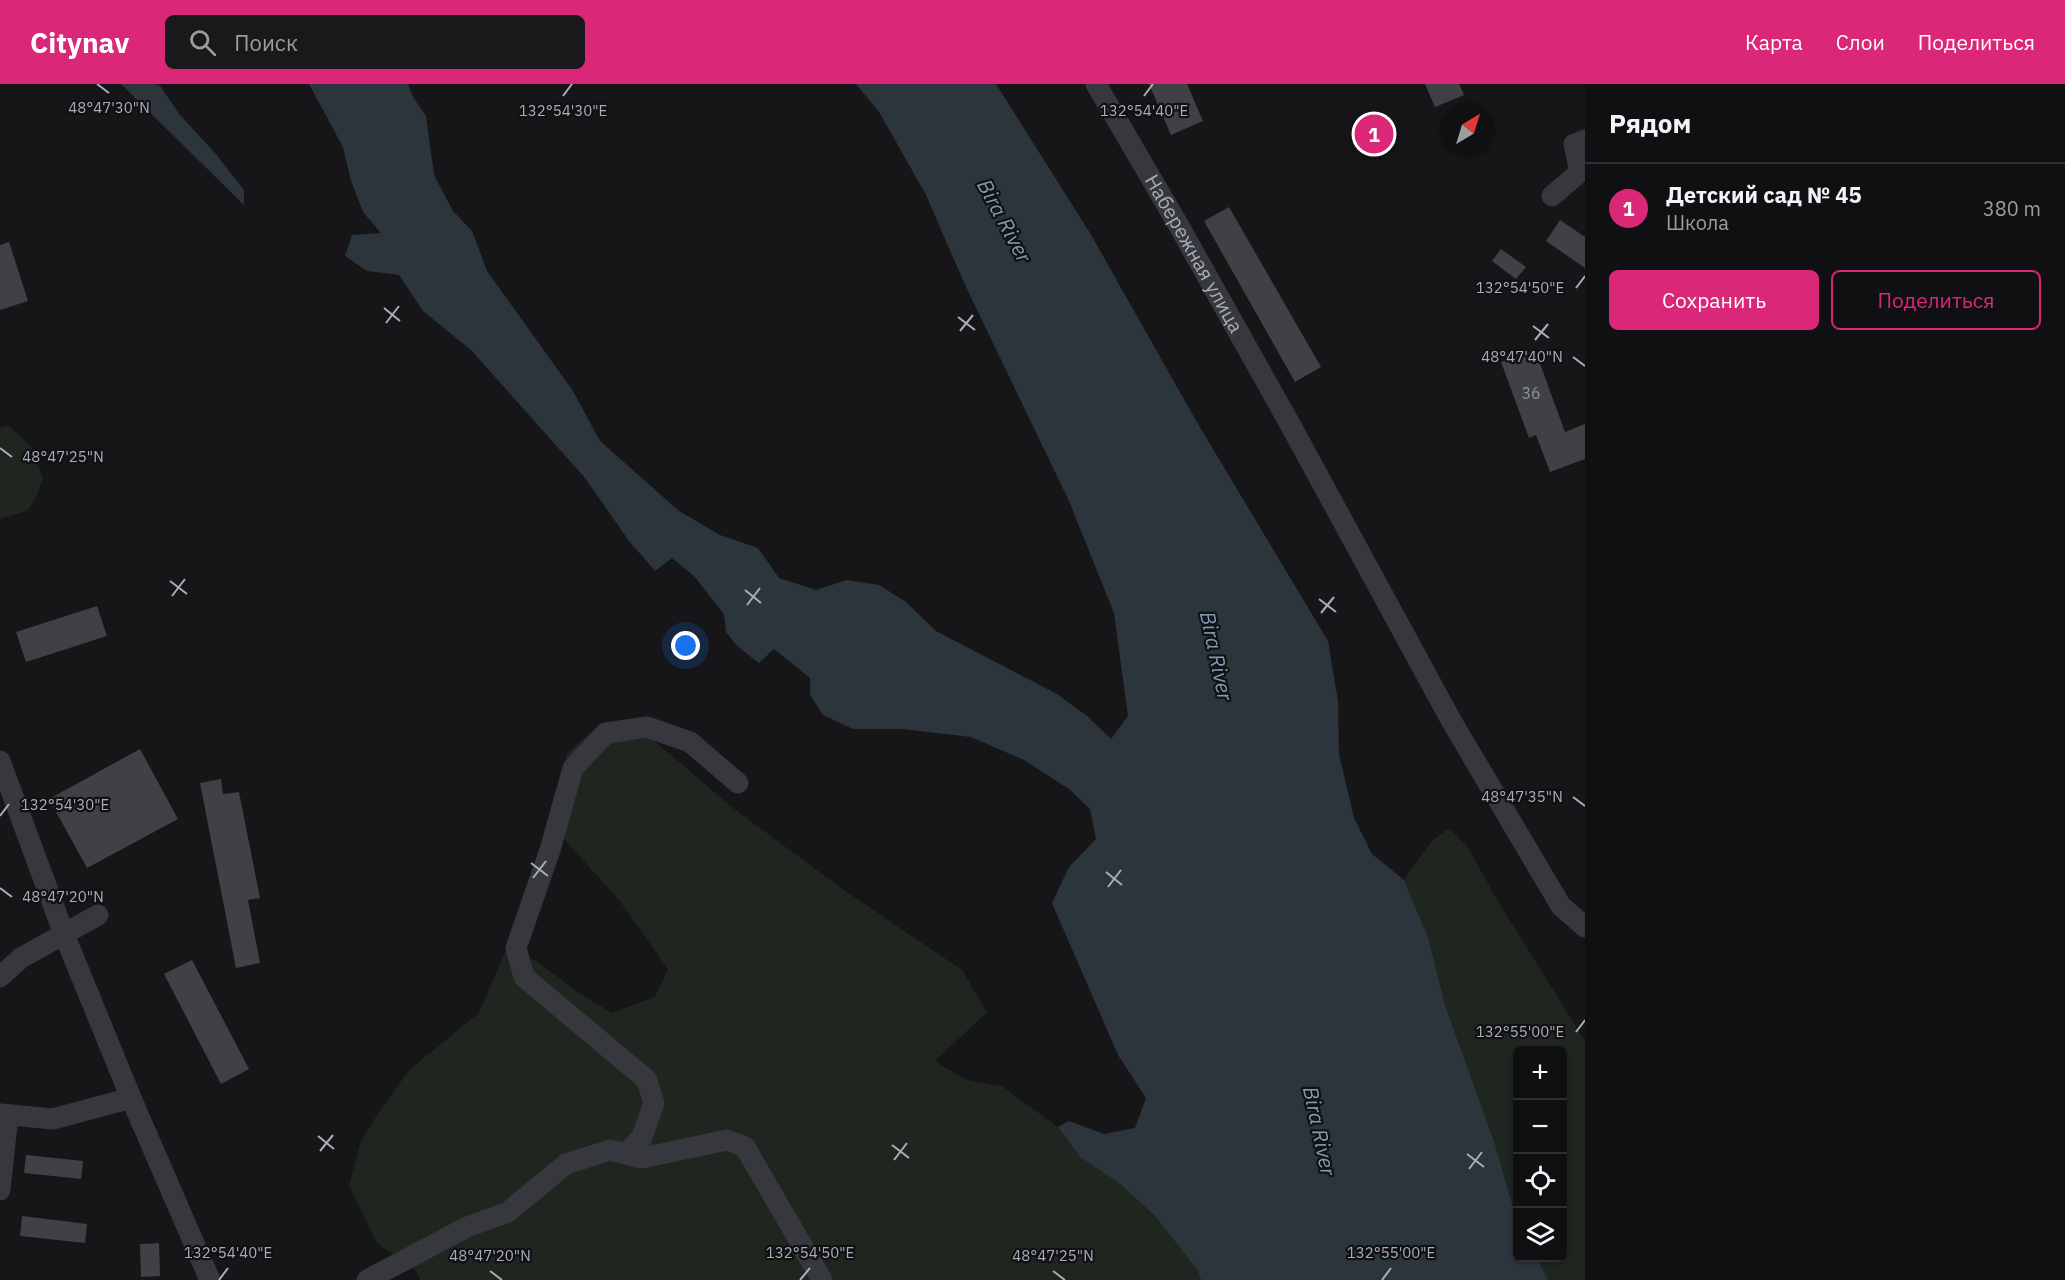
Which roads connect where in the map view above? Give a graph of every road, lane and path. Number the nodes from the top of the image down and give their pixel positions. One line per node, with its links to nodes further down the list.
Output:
1 (1096, 84): 7 (street, Набережная улица)
2 (1585, 140): 3 (street)
3 (1551, 196)
4 (0, 761): 8 (street)
5 (738, 783): 12 (street)
6 (98, 915): 8 (street)
7 (1585, 927)
8 (64, 934): 9 (street); 10 (street)
9 (0, 977)
10 (131, 1098): 11 (street); 14 (street)
11 (4, 1114): 13 (street)
12 (626, 1154): 15 (street); 16 (street)
13 (0, 1190)
14 (210, 1280)
15 (367, 1280)
16 (822, 1280)

